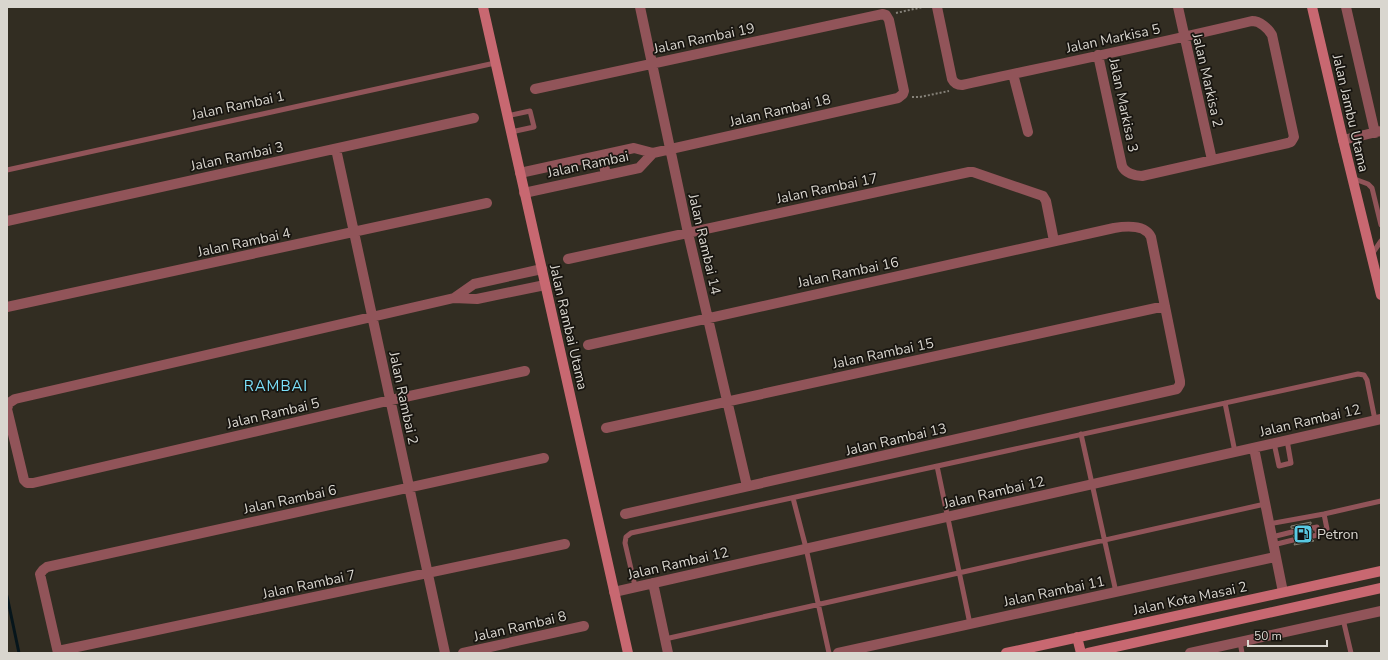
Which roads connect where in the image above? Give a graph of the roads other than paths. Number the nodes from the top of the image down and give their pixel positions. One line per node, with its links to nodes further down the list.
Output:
1 (483, 7): 9 (street, Jalan Rambai Utama)
2 (640, 7): 10 (street, Jalan Rambai 14)
3 (937, 7): 11 (street, Jalan Markisa 5)
4 (1178, 7): 7 (street, Jalan Markisa 2)
5 (1312, 7): 19 (street, Jalan Jambu Utama)
6 (1349, 7): 18 (street)
7 (1184, 37): 8 (street, Jalan Markisa 5); 24 (street, Jalan Markisa 2); 24 (street, Jalan Markisa 5)
8 (1098, 55): 11 (street, Jalan Markisa 5); 24 (street, Jalan Markisa 3)
9 (495, 63): 14 (street, Jalan Rambai Utama); 25 (lane, Jalan Rambai 1)
10 (652, 63): 12 (street, Jalan Rambai 19); 13 (street, Jalan Rambai 19); 21 (street, Jalan Rambai 14)
11 (1013, 74): 17 (street)
12 (535, 89)
13 (896, 98): 21 (street, Jalan Rambai 18)
14 (507, 116): 16 (street, Jalan Rambai Utama); 16 (lane)
15 (474, 118): 20 (street, Jalan Rambai 3)
16 (511, 132): 26 (street, Jalan Rambai Utama)
17 (1028, 132)
18 (1378, 132): 19 (street)
19 (1343, 140): 28 (street, Jalan Jambu Utama)
20 (336, 149): 31 (street, Jalan Rambai 3); 33 (street, Jalan Rambai 2)
21 (670, 149): 22 (street, Jalan Rambai); 34 (street, Jalan Rambai 14)
22 (653, 153): 23 (street, Jalan Rambai); 27 (street, Jalan Rambai)
23 (602, 155): 26 (street, Jalan Rambai); 27 (street)
24 (1212, 160)
25 (7, 170)
26 (520, 173): 29 (street, Jalan Rambai Utama)
27 (606, 175): 29 (street, Jalan Rambai)
28 (1352, 178): 32 (lane); 37 (street, Jalan Jambu Utama)
29 (524, 193): 39 (street, Jalan Rambai Utama)
30 (487, 203): 33 (street, Jalan Rambai 4)
31 (7, 221)
32 (1381, 225)
33 (354, 232): 44 (street, Jalan Rambai 4); 45 (street, Jalan Rambai 2)
34 (688, 233): 35 (street, Jalan Rambai 17); 38 (street, Jalan Rambai 17); 46 (street, Jalan Rambai 14)
35 (1054, 241): 43 (street, Jalan Rambai 16); 46 (street, Jalan Rambai 16)
36 (1381, 241): 37 (lane)
37 (1371, 254): 41 (street, Jalan Jambu Utama)
38 (568, 259)
39 (542, 269): 40 (street, Jalan Rambai Utama); 42 (street)
40 (545, 285): 42 (street); 88 (street, Jalan Rambai Utama)
41 (1381, 295)
42 (454, 298): 45 (street)
43 (1165, 306): 50 (street, Jalan Rambai 15); 63 (street, Jalan Rambai 13)
44 (7, 307)
45 (372, 316): 49 (street, Jalan Rambai 2); 52 (street)
46 (708, 318): 47 (street, Jalan Rambai 16); 50 (street, Jalan Rambai 14)
47 (588, 345)
48 (525, 371): 49 (street, Jalan Rambai 5)
49 (390, 400): 52 (street, Jalan Rambai 5); 64 (street, Jalan Rambai 2)
50 (727, 402): 54 (street, Jalan Rambai 15); 63 (street, Jalan Rambai 14)
51 (1225, 403): 53 (lane); 55 (lane); 59 (lane)
52 (8, 409)
53 (1378, 419): 56 (street, Jalan Rambai 12)
54 (606, 428)
55 (1081, 434): 61 (lane); 62 (lane)
56 (1287, 440): 57 (street, Jalan Rambai 12); 57 (lane)
57 (1274, 443): 58 (street, Jalan Rambai 12)
58 (1254, 448): 59 (street, Jalan Rambai 12); 67 (street)
59 (1235, 452): 62 (street, Jalan Rambai 12)
60 (544, 458): 64 (street, Jalan Rambai 6)
61 (937, 466): 65 (lane); 70 (lane)
62 (1092, 484): 70 (street, Jalan Rambai 12); 76 (lane)
63 (747, 486): 68 (street, Jalan Rambai 13)
64 (410, 488): 83 (street, Jalan Rambai 2); 100 (street, Jalan Rambai 6)
65 (793, 498): 80 (lane); 86 (lane)
66 (1381, 501): 69 (lane)
67 (1265, 504): 71 (street); 76 (lane)
68 (625, 514)
69 (1324, 514): 71 (lane); 73 (lane)
70 (948, 517): 80 (street, Jalan Rambai 12); 84 (lane)
71 (1269, 524): 78 (street)
72 (1312, 528): 73 (lane)
73 (1317, 531): 75 (lane)
74 (1292, 532): 78 (lane)
75 (1313, 536)
76 (1104, 540): 84 (lane); 89 (lane)
77 (1294, 540): 78 (lane)
78 (1272, 541): 81 (street)
79 (565, 544): 83 (street, Jalan Rambai 7)
80 (806, 548): 85 (street, Jalan Rambai 12); 91 (lane)
81 (1276, 557): 89 (street, Jalan Rambai 11); 90 (street)
82 (1381, 571): 90 (street, Jalan Kota Masai 2)
83 (428, 573): 100 (street, Jalan Rambai 7); 101 (street, Jalan Rambai 2)
84 (959, 573): 91 (lane); 94 (lane)
85 (653, 583): 86 (street, Jalan Rambai 12); 97 (street)
86 (635, 586): 88 (street, Jalan Rambai 12)
87 (1381, 588): 99 (street)
88 (614, 592): 103 (street, Jalan Rambai Utama)
89 (1116, 592): 94 (street, Jalan Rambai 11)
90 (1283, 592): 96 (street, Jalan Kota Masai 2)
91 (819, 605): 97 (lane); 105 (lane)
92 (1381, 611): 93 (street)
93 (1343, 619): 98 (street); 113 (lane)
94 (970, 624): 106 (street, Jalan Rambai 11)
95 (584, 626): 102 (street, Jalan Rambai 8)
96 (1077, 637): 107 (street, Jalan Kota Masai 2); 108 (street)
97 (665, 639): 104 (street)
98 (1240, 642): 111 (street); 112 (lane)
99 (1120, 646): 109 (street); 110 (street)
100 (58, 652)
101 (445, 653)
102 (463, 653)
103 (628, 653)
104 (668, 653)
105 (829, 653)
106 (838, 653)
107 (1006, 653)
108 (1081, 653)
109 (1088, 653)
110 (1112, 653)
111 (1190, 653)
112 (1242, 653)
113 (1351, 653)

